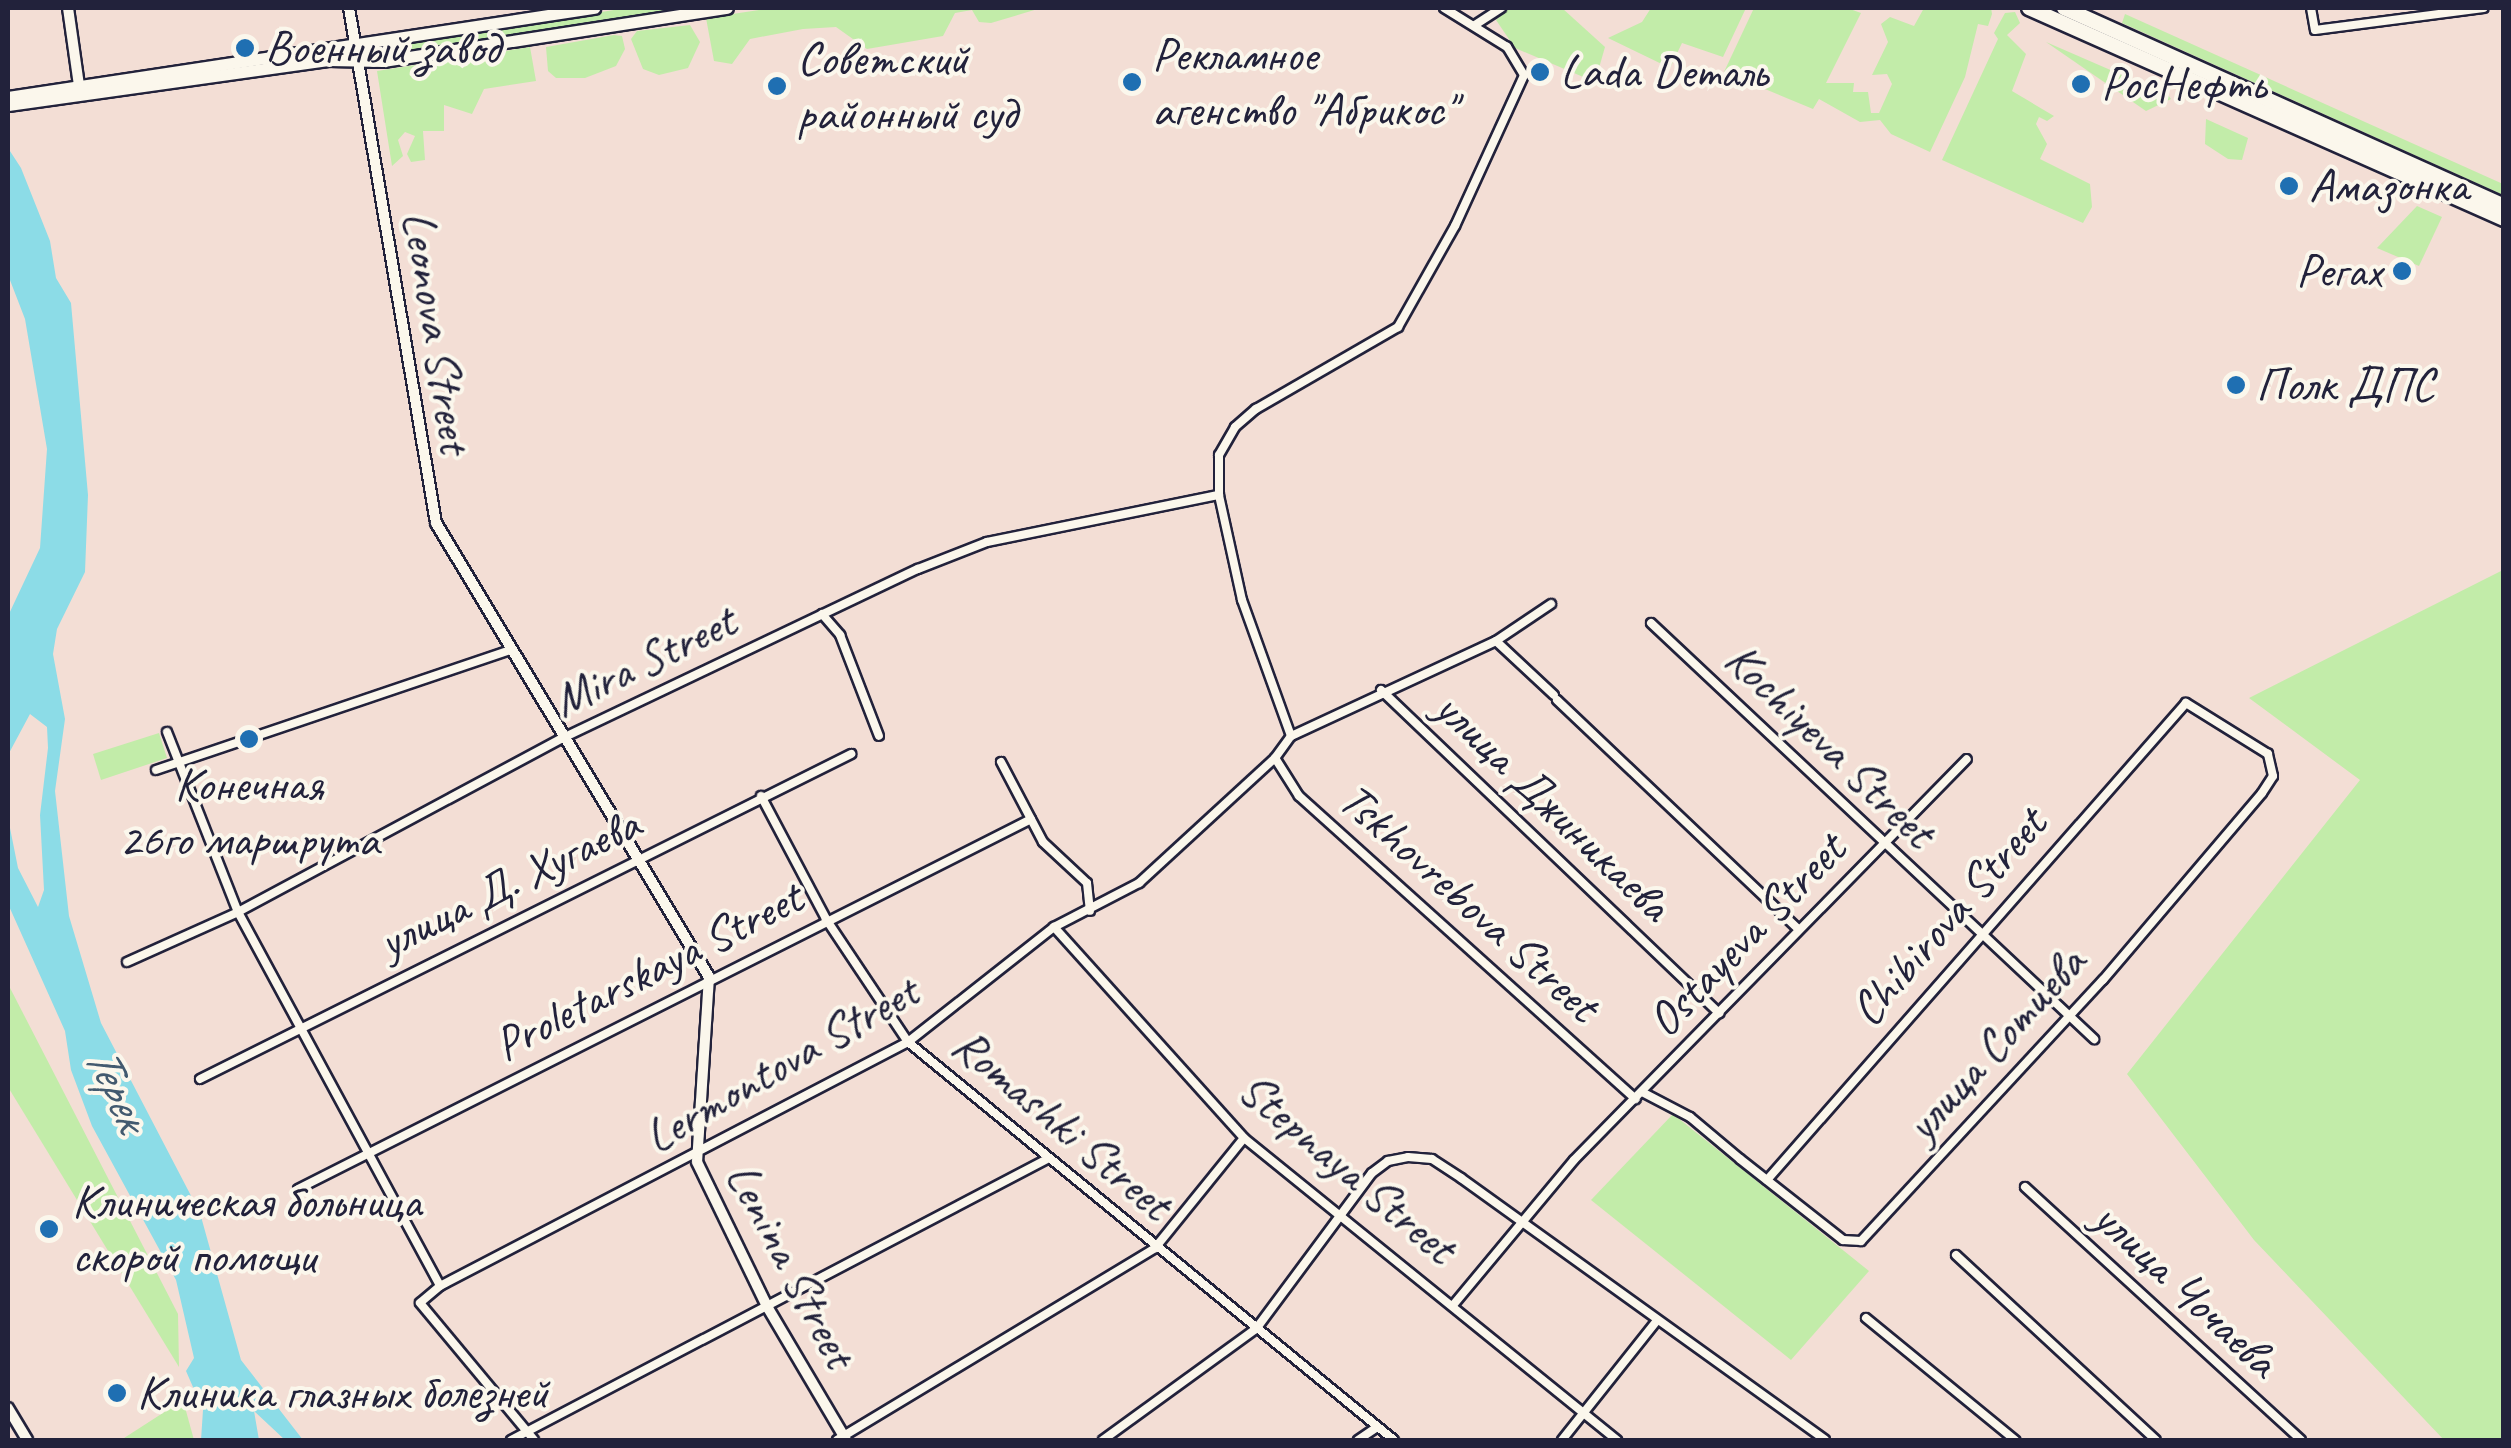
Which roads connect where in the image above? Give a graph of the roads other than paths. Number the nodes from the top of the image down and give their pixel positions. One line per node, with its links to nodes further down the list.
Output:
1 (68, 8): 16 (street)
2 (349, 8): 14 (street, Leonova Street)
3 (594, 8): 14 (main road)
4 (727, 8): 15 (main road)
5 (1444, 8): 13 (street)
6 (1501, 8): 13 (street)
7 (2029, 8): 12 (highway)
8 (2064, 8): 12 (highway)
9 (2312, 8): 11 (street)
10 (2484, 8): 11 (street)
11 (2430, 11)
12 (2095, 21): 19 (highway); 20 (highway)
13 (1475, 24): 21 (street)
14 (354, 42): 15 (street, Leonova Street); 16 (main road)
15 (358, 61): 18 (main road); 26 (street, Leonova Street)
16 (79, 85): 17 (main road)
17 (8, 97)
18 (8, 105)
19 (2504, 206)
20 (2504, 219)
21 (1219, 496): 23 (street, Mira Street); 31 (street)
22 (1551, 604): 25 (street)
23 (822, 614): 30 (street); 32 (street, Mira Street)
24 (1651, 623): 41 (street, Kochiyeva Street)
25 (1496, 641): 27 (street); 47 (street)
26 (511, 651): 32 (street, Leonova Street); 37 (street)
27 (1381, 690): 31 (street); 51 (street, улица Джиникаева)
28 (2186, 703): 48 (street, Chibirova Street); 52 (street, улица Сотиева)
29 (167, 732): 37 (street)
30 (878, 736)
31 (1291, 736): 34 (street)
32 (563, 738): 42 (street); 44 (street, Mira Street)
33 (851, 754): 39 (street, улица Д. Хугаева)
34 (1274, 758): 43 (street, Lermontova Street); 57 (street, Tskhovrebova Street)
35 (1966, 759): 41 (street, Ostayeva Street)
36 (1001, 762): 40 (street)
37 (178, 763): 38 (street); 44 (street)
38 (156, 770)
39 (761, 796): 42 (street, улица Д. Хугаева); 45 (street, Romashki Street)
40 (1031, 819): 43 (street); 45 (street, Proletarskaya Street)
41 (1884, 843): 47 (street, Ostayeva Street); 48 (street, Kochiyeva Street)
42 (642, 856): 50 (street); 53 (street, улица Д. Хугаева)
43 (1090, 910): 46 (street, Lermontova Street)
44 (238, 912): 49 (street, Mira Street); 53 (street)
45 (826, 919): 50 (street, Proletarskaya Street); 55 (street, Romashki Street)
46 (1054, 928): 55 (street, Lermontova Street); 58 (street, Stepnaya Street)
47 (1798, 928): 51 (street, Ostayeva Street)
48 (1976, 935): 52 (street, Kochiyeva Street); 62 (street, Chibirova Street)
49 (127, 962)
50 (710, 977): 59 (street, Proletarskaya Street); 60 (street, Lenina Street)
51 (1720, 1013): 57 (street, Ostayeva Street)
52 (2065, 1014): 54 (street, Kochiyeva Street); 62 (street, улица Сотиева)
53 (298, 1026): 56 (street, улица Д. Хугаева); 59 (street)
54 (2094, 1040)
55 (908, 1042): 60 (street, Lermontova Street); 61 (street, Romashki Street)
56 (200, 1079)
57 (1639, 1096): 62 (street, улица Сотиева); 66 (street, Ostayeva Street)
58 (1244, 1138): 65 (street, Stepnaya Street); 67 (street)
59 (366, 1154): 64 (street, Proletarskaya Street); 69 (street)
60 (696, 1155): 69 (street, Lermontova Street); 71 (street, Lenina Street)
61 (1048, 1158): 67 (street, Romashki Street); 71 (street)
62 (1767, 1180)
63 (2025, 1187): 92 (street, улица Чочаева)
64 (298, 1189)
65 (1342, 1215): 66 (street); 70 (street, Stepnaya Street); 74 (street)
66 (1521, 1221): 70 (street, Ostayeva Street); 73 (street)
67 (1155, 1248): 74 (street, Romashki Street); 81 (street)
68 (1956, 1256): 91 (street)
69 (440, 1286): 79 (street)
70 (1454, 1304): 76 (street, Stepnaya Street)
71 (768, 1308): 79 (street); 81 (street, Lenina Street)
72 (1866, 1318): 90 (street)
73 (1656, 1322): 76 (street); 89 (street)
74 (1256, 1330): 77 (street, Romashki Street); 84 (street)
75 (8, 1408): 80 (street)
76 (1585, 1414): 87 (street); 88 (street, Stepnaya Street)
77 (1378, 1427): 85 (street); 86 (street, Romashki Street)
78 (8, 1431): 80 (street)
79 (526, 1431): 82 (street); 83 (street)
80 (24, 1435)
81 (842, 1439)
82 (511, 1440)
83 (534, 1440)
84 (1103, 1440)
85 (1358, 1440)
86 (1394, 1440)
87 (1562, 1440)
88 (1617, 1440)
89 (1826, 1440)
90 (2015, 1440)
91 (2156, 1440)
92 (2300, 1440)

